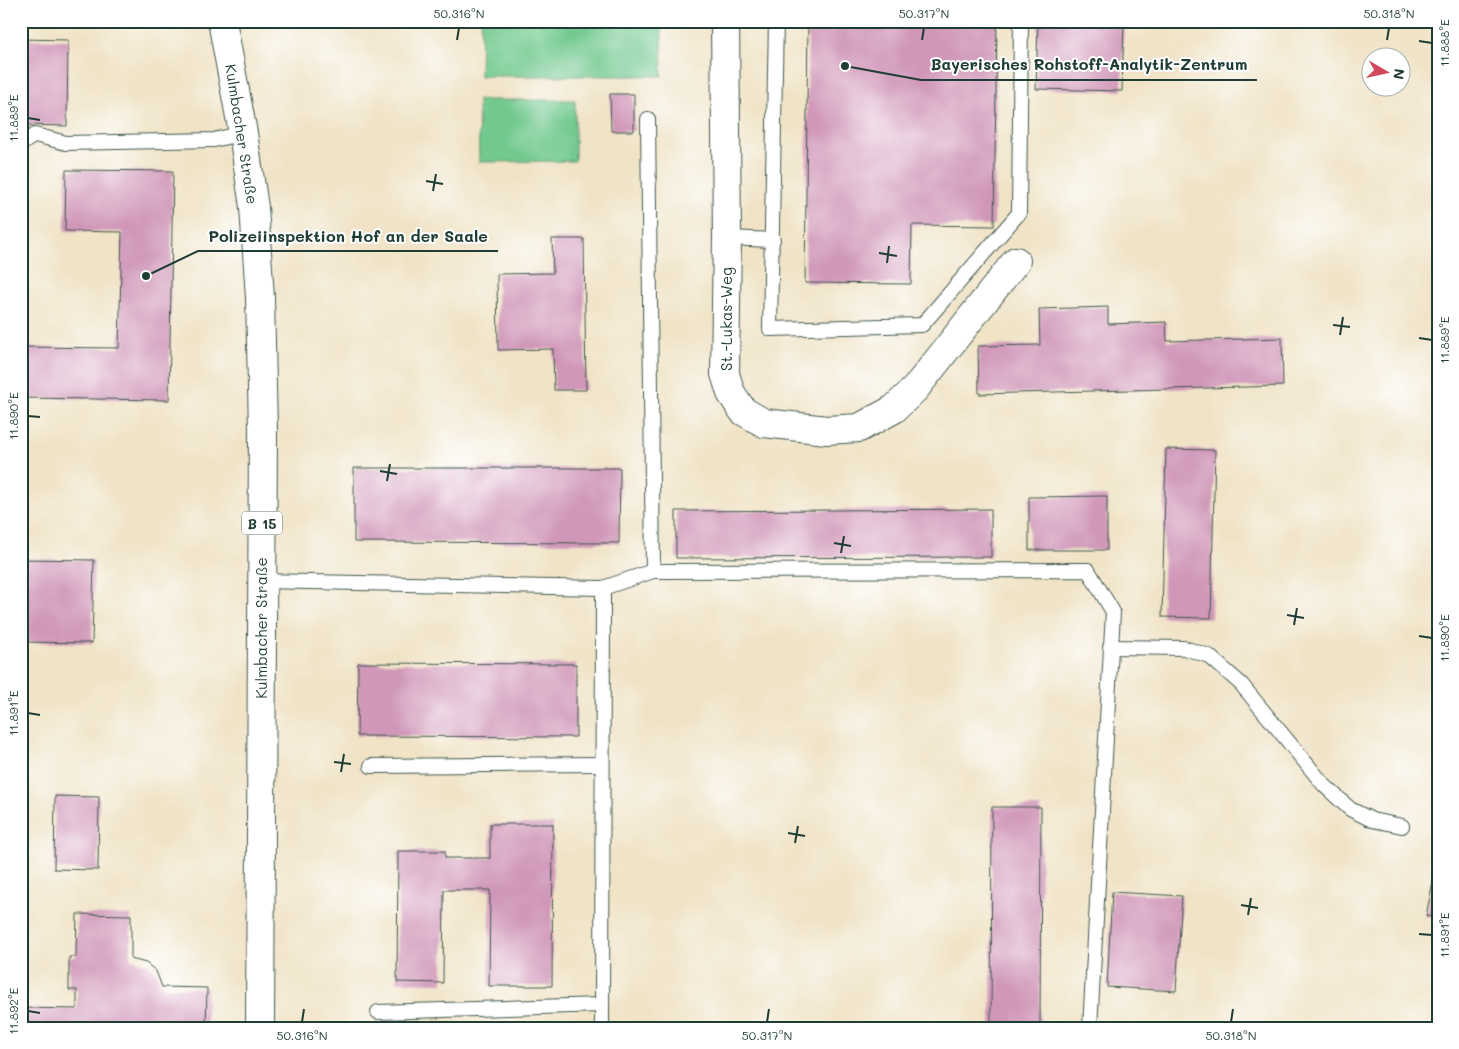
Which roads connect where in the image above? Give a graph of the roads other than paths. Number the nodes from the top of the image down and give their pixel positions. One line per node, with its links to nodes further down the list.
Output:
1 (222, 21): 6 (main road, Kulmbacher Straße / B 15)
2 (724, 21): 8 (main road, St.-Lukas-Weg)
3 (776, 21): 9 (lane)
4 (1021, 21): 9 (lane)
5 (648, 119): 11 (lane)
6 (243, 133): 7 (lane); 12 (main road, Kulmbacher Straße / B 15)
7 (21, 144)
8 (727, 238): 9 (lane); 10 (main road, St.-Lukas-Weg)
9 (773, 240)
10 (1016, 261)
11 (653, 571): 13 (lane); 14 (lane)
12 (262, 581): 13 (lane); 20 (main road, Kulmbacher Straße / B 15)
13 (603, 588): 15 (lane)
14 (1110, 646): 17 (lane); 22 (lane)
15 (602, 764): 16 (lane); 18 (lane)
16 (371, 766)
17 (1402, 826)
18 (602, 1005): 19 (lane); 21 (lane)
19 (378, 1012)
20 (260, 1028)
21 (602, 1028)
22 (1090, 1028)

